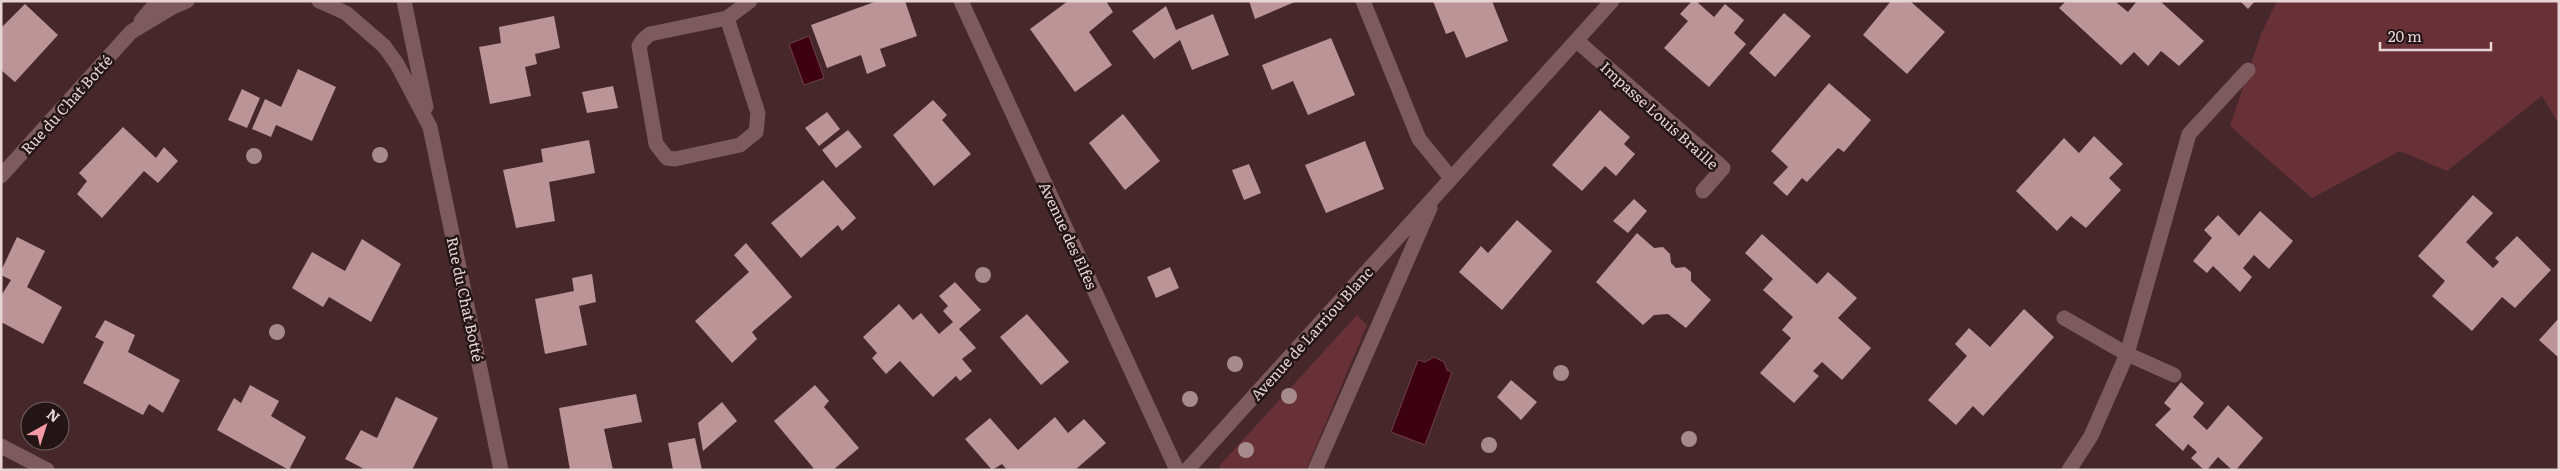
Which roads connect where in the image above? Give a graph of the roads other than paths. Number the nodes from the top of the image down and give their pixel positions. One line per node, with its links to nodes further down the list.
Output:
1 (158, 1): 10 (street, Rue du Chat Botté)
2 (187, 1): 10 (street, Rue du Chat Botté)
3 (319, 1): 13 (street, Rue du Chat Botté)
4 (404, 1): 13 (street, Rue du Chat Botté)
5 (750, 1): 9 (street)
6 (961, 1): 24 (street, Avenue des Elfes)
7 (1363, 1): 15 (street)
8 (1612, 1): 11 (street, Avenue de Larriou Blanc)
9 (727, 18): 9 (street)
10 (131, 32): 14 (street, Rue du Chat Botté)
11 (1577, 41): 15 (street, Avenue de Larriou Blanc); 16 (street, Impasse Louis Braille)
12 (2248, 70): 19 (street)
13 (430, 127): 23 (street, Rue du Chat Botté)
14 (1, 176)
15 (1452, 178): 17 (street, Avenue de Larriou Blanc)
16 (1703, 191)
17 (1436, 196): 25 (street, Avenue de Larriou Blanc); 26 (street, Avenue de Larriou Blanc)
18 (2064, 318): 19 (street)
19 (2127, 354): 20 (street); 27 (street)
20 (2174, 375)
21 (1, 446): 22 (street)
22 (47, 470)
23 (501, 470)
24 (1176, 470)
25 (1187, 470)
26 (1315, 470)
27 (2069, 470)

